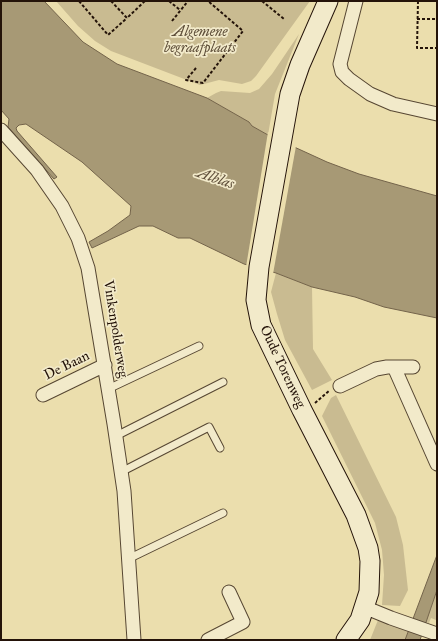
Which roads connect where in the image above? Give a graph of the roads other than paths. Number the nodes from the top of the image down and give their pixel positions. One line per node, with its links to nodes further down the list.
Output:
1 (328, 1): 20 (street, Oude Torenweg)
2 (356, 1): 3 (street)
3 (437, 114)
4 (1, 130): 8 (street, Vinkenpolderweg)
5 (199, 346): 11 (lane)
6 (394, 367): 7 (street); 10 (street); 15 (street)
7 (413, 367)
8 (98, 368): 11 (street, Vinkenpolderweg); 12 (street, De Baan)
9 (223, 382): 13 (lane)
10 (340, 386)
11 (108, 389): 13 (street, Vinkenpolderweg)
12 (43, 395)
13 (116, 436): 16 (street, Vinkenpolderweg)
14 (220, 448): 16 (lane)
15 (437, 464)
16 (121, 472): 18 (street, Vinkenpolderweg)
17 (223, 513): 18 (lane)
18 (128, 559): 22 (street, Vinkenpolderweg)
19 (229, 592): 23 (street)
20 (364, 607): 21 (street); 24 (street, Oude Torenweg)
21 (435, 635)
22 (134, 640)
23 (208, 640)
24 (346, 640)

